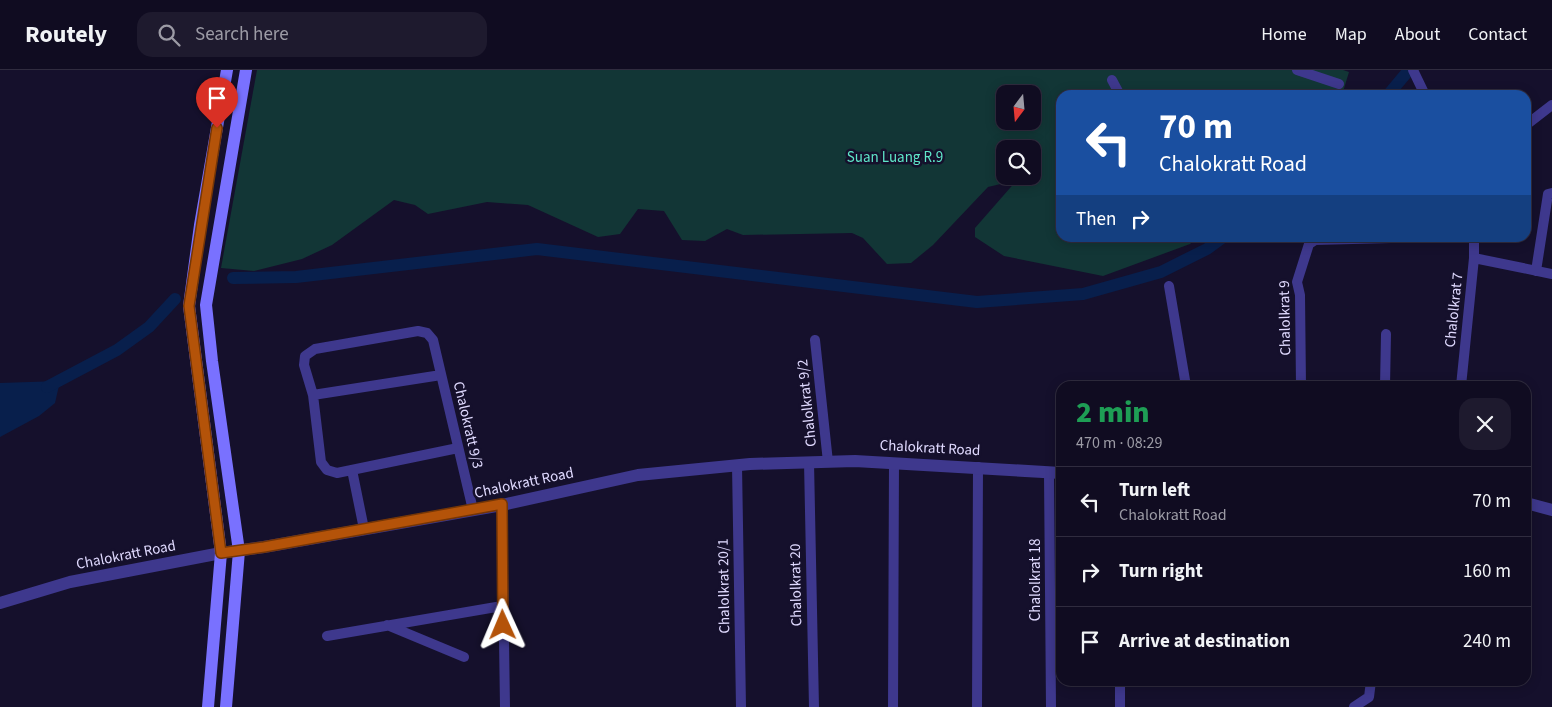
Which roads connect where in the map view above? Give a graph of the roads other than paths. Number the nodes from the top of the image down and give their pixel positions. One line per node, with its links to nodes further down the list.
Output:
1 (227, 70): 40 (main road)
2 (246, 70): 39 (main road)
3 (1296, 70): 6 (street)
4 (1413, 70): 8 (street)
5 (1112, 80): 7 (street)
6 (1339, 84)
7 (1117, 90)
8 (1423, 90)
9 (1552, 104): 10 (street)
10 (1531, 121)
11 (1552, 193): 15 (street)
12 (1312, 242): 22 (street, Chalolkrat 9)
13 (1474, 242): 14 (street, Chalolkrat 7)
14 (1474, 258): 15 (street); 24 (street, Chalolkrat 7)
15 (1536, 271): 16 (street)
16 (1552, 274)
17 (1169, 286): 21 (street)
18 (1386, 334): 23 (street)
19 (815, 340): 28 (street, Chalolkrat 9/2)
20 (441, 375): 25 (street); 25 (street, Chalokratt 9/3); 26 (street, Chalokratt 9/3)
21 (1185, 381)
22 (1301, 381)
23 (1385, 381)
24 (1462, 381)
25 (313, 395): 32 (street)
26 (458, 448): 32 (street); 36 (street, Chalokratt 9/3)
27 (809, 462): 28 (street, Chalokratt Road); 30 (street, Chalokratt Road); 52 (street, Chalolkrat 20)
28 (828, 462): 29 (street, Chalokratt Road)
29 (894, 463): 31 (street, Chalokratt Road); 53 (street)
30 (737, 465): 34 (street, Chalokratt Road); 51 (street, Chalolkrat 20/1)
31 (978, 467): 33 (street, Chalokratt Road); 54 (street)
32 (352, 470): 38 (street)
33 (1055, 473): 55 (street, Chalolkrat 18)
34 (502, 504): 36 (street, Chalokratt Road); 42 (street)
35 (1531, 504): 37 (street)
36 (474, 510): 38 (street, Chalokratt Road)
37 (1552, 510)
38 (364, 529): 39 (street, Chalokratt Road)
39 (239, 551): 40 (street, Chalokratt Road); 49 (main road)
40 (221, 553): 41 (street, Chalokratt Road); 48 (main road)
41 (0, 603)
42 (502, 606): 43 (street); 50 (street)
43 (387, 625): 44 (street); 45 (street)
44 (327, 636)
45 (464, 657)
46 (1120, 686): 56 (street)
47 (1371, 686): 57 (street)
48 (208, 707)
49 (226, 707)
50 (504, 707)
51 (741, 707)
52 (814, 707)
53 (893, 707)
54 (978, 707)
55 (1051, 707)
56 (1120, 707)
57 (1354, 707)

